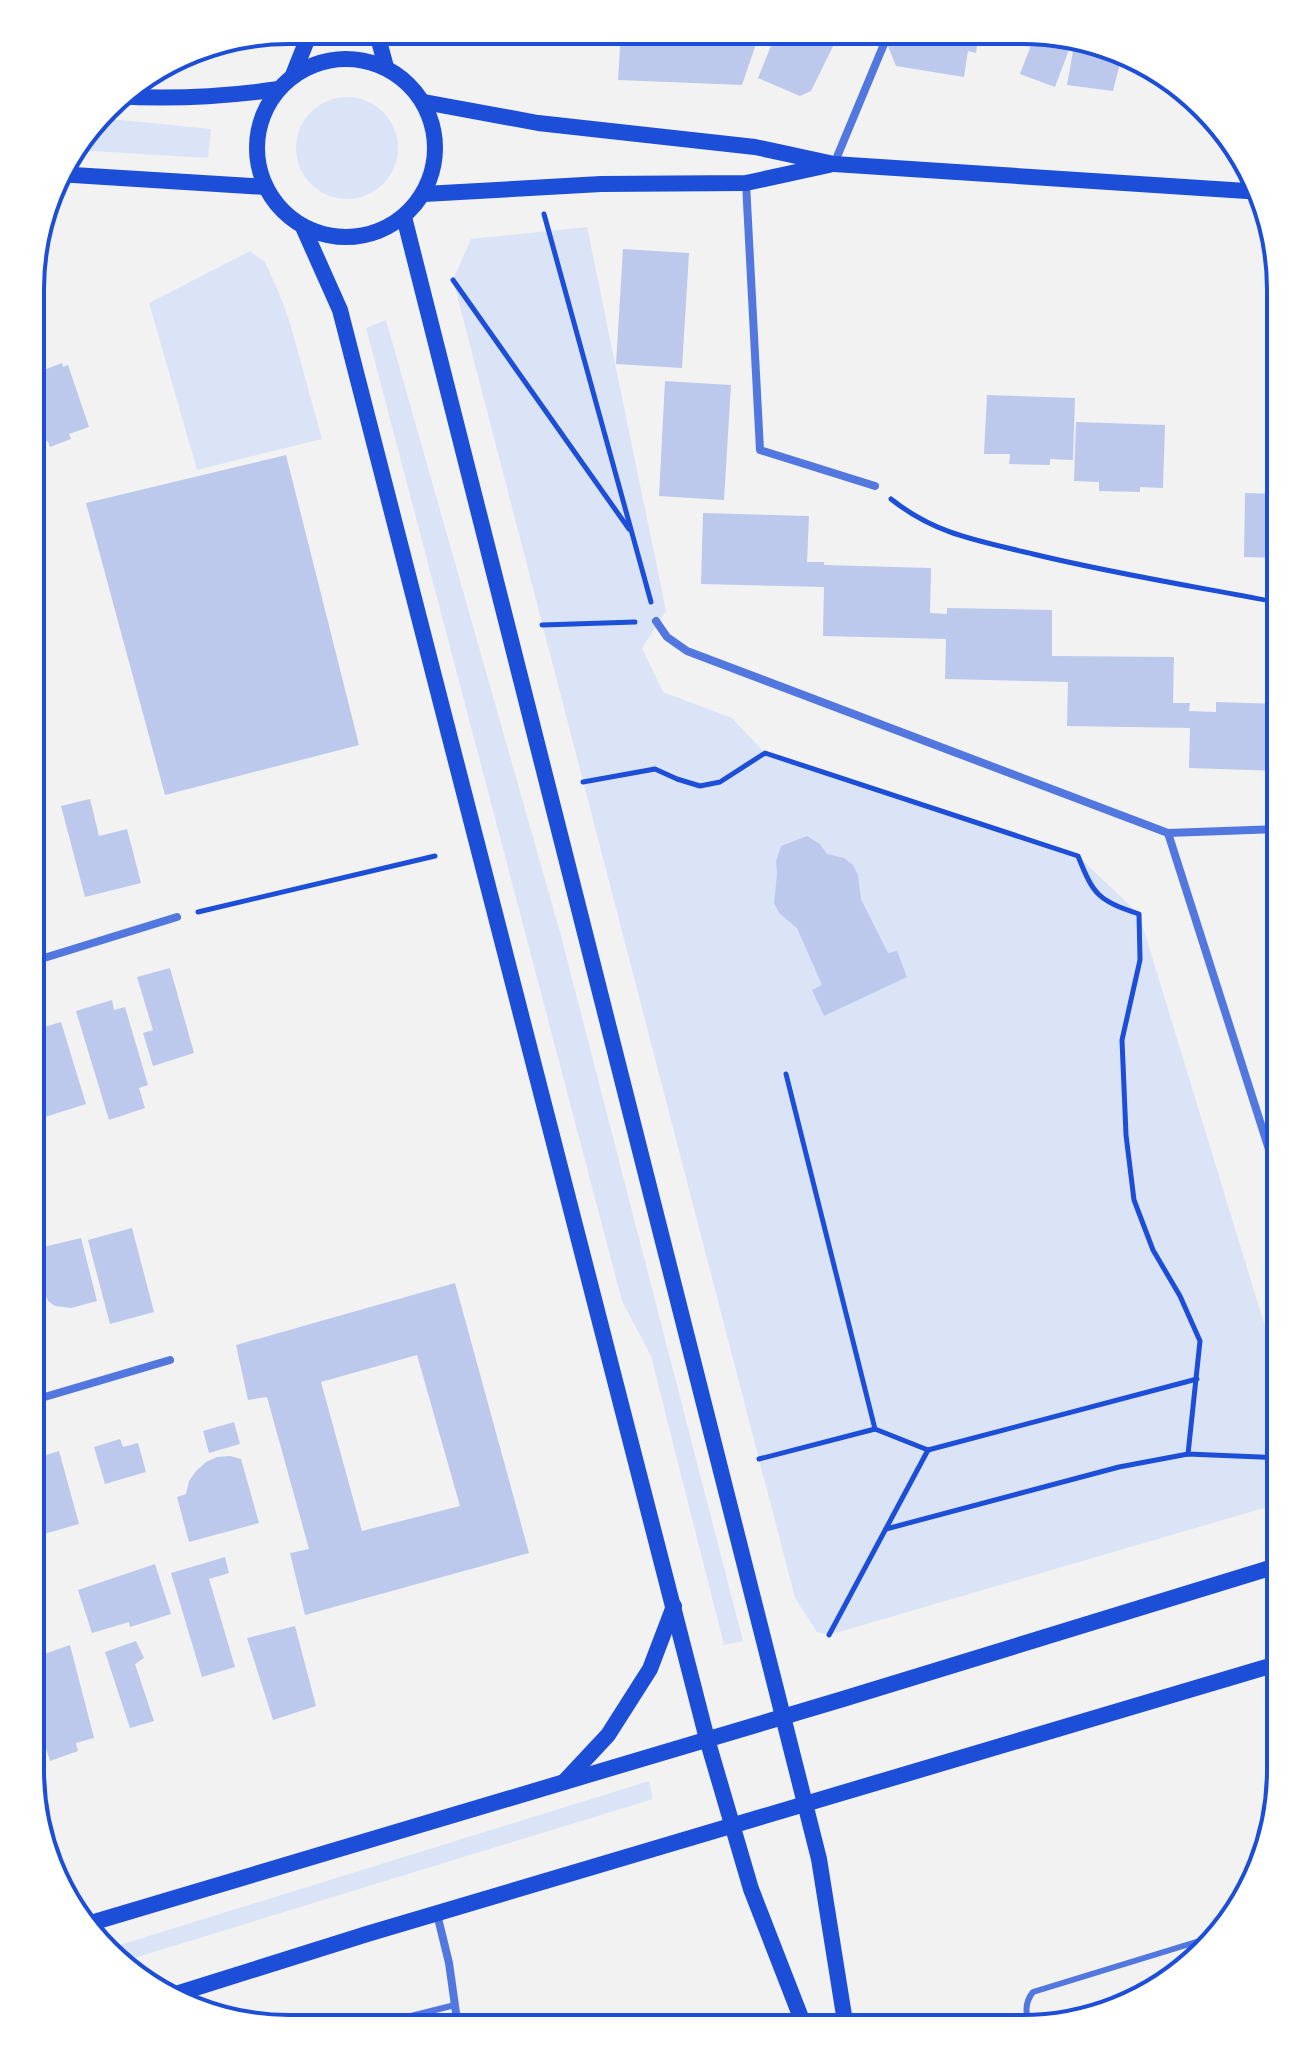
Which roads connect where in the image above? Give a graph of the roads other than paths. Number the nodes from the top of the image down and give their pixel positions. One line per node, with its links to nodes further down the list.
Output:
1 (884, 44): 9 (street)
2 (305, 45): 5 (main road)
3 (380, 45): 4 (main road)
4 (386, 67): 5 (main road); 8 (main road)
5 (293, 75): 6 (main road)
6 (279, 89): 7 (main road); 12 (main road)
7 (137, 97)
8 (424, 102): 9 (main road); 14 (main road)
9 (834, 164): 11 (main road); 13 (main road)
10 (73, 175): 12 (main road)
11 (746, 183): 14 (main road); 17 (street)
12 (266, 187): 16 (main road)
13 (1246, 191)
14 (424, 194): 15 (main road)
15 (404, 217): 16 (main road); 29 (main road)
16 (303, 227): 27 (main road)
17 (875, 486)
18 (656, 621): 20 (street)
19 (1267, 830): 20 (street)
20 (1168, 833): 23 (street)
21 (177, 917): 22 (street)
22 (44, 958)
23 (1266, 1141)
24 (170, 1360): 25 (street)
25 (44, 1397)
26 (1266, 1569): 29 (main road)
27 (674, 1606): 30 (main road); 31 (main road)
28 (1266, 1667): 32 (main road)
29 (782, 1717): 30 (main road); 32 (main road)
30 (707, 1739): 31 (main road); 33 (main road)
31 (564, 1783): 35 (main road)
32 (806, 1805): 33 (main road); 42 (main road)
33 (732, 1827): 34 (main road); 41 (main road)
34 (437, 1914): 37 (main road); 38 (street)
35 (97, 1921)
36 (1196, 1942): 43 (lane)
37 (185, 1991)
38 (455, 2005): 39 (lane); 40 (street)
39 (415, 2015)
40 (456, 2015)
41 (800, 2015)
42 (844, 2015)
43 (1025, 2015)

